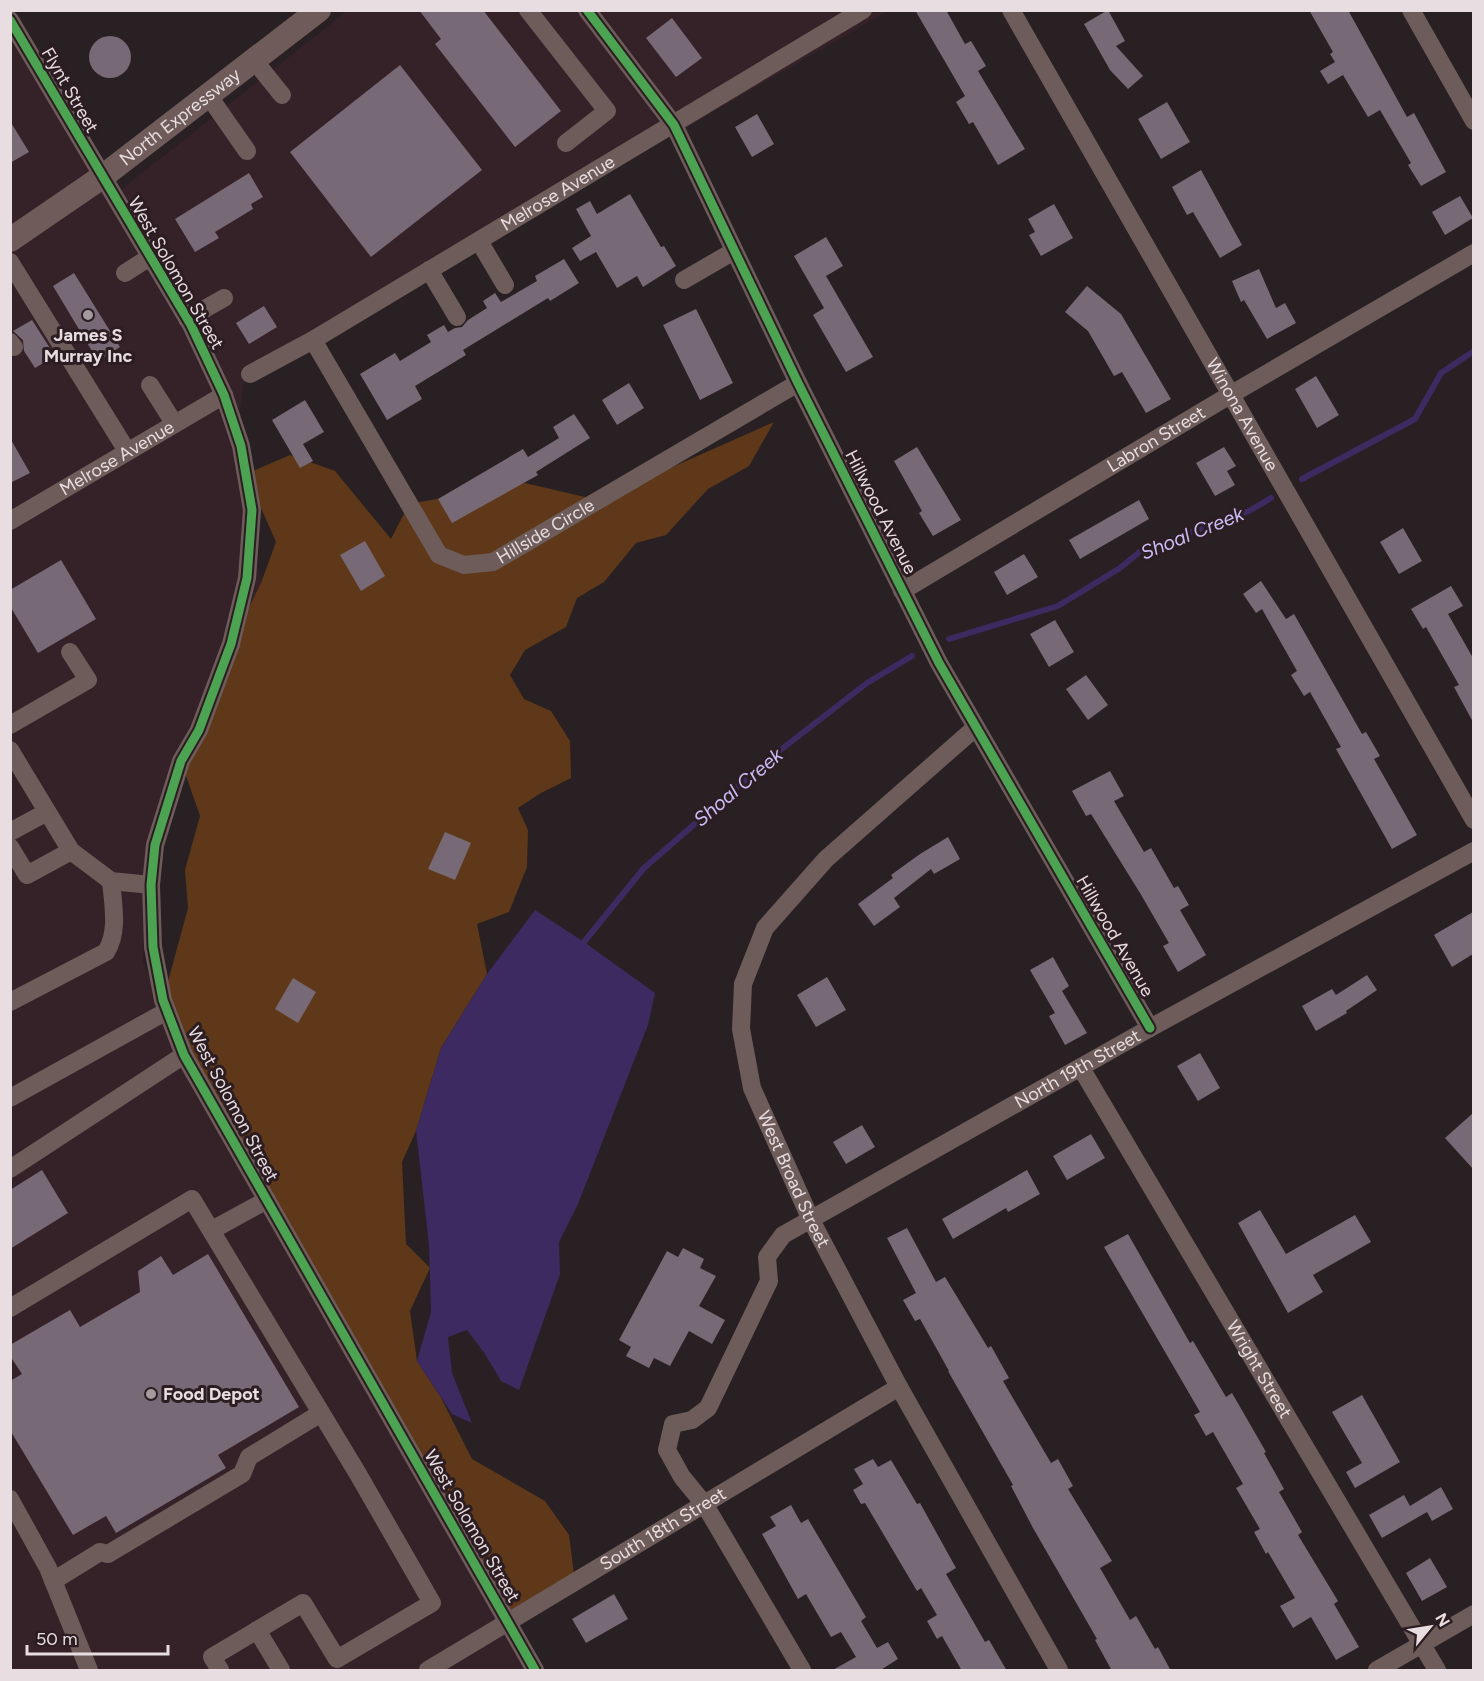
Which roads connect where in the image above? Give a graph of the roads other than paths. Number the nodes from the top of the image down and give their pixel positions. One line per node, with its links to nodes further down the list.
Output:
1 (528, 10): 13 (street)
2 (587, 10): 12 (street, Hillwood Avenue)
3 (864, 10): 12 (street, Melrose Avenue)
4 (1011, 10): 34 (street, Winona Avenue)
5 (1411, 10): 11 (street)
6 (313, 12): 8 (main road, North Expressway)
7 (10, 20): 15 (street, Flynt Street)
8 (254, 60): 9 (main road, North Expressway); 10 (street)
9 (208, 95): 14 (street); 15 (main road, North Expressway)
10 (282, 95)
11 (1473, 121)
12 (674, 124): 17 (street, Melrose Avenue); 18 (street, Hillwood Avenue)
13 (566, 144)
14 (248, 151)
15 (102, 177): 16 (main road, North Expressway); 20 (street, West Solomon Street)
16 (10, 240)
17 (479, 241): 22 (street, Melrose Avenue); 25 (street)
18 (734, 251): 24 (street); 31 (street, Hillwood Avenue)
19 (1473, 253): 34 (street, Labron Street)
20 (150, 257): 23 (street); 28 (street, West Solomon Street)
21 (10, 262): 36 (street)
22 (429, 270): 27 (street); 29 (street, Melrose Avenue)
23 (125, 273)
24 (684, 280)
25 (505, 285)
26 (224, 298): 28 (street)
27 (457, 317)
28 (187, 319): 33 (street, West Solomon Street)
29 (313, 340): 30 (street, Melrose Avenue); 31 (street, Hillside Circle)
30 (250, 374)
31 (798, 383): 38 (street, Hillwood Avenue)
32 (150, 385): 35 (street)
33 (224, 394): 35 (street, Melrose Avenue); 50 (street, West Solomon Street)
34 (1230, 395): 38 (street, Labron Street); 44 (street, Winona Avenue)
35 (174, 423): 36 (street, Melrose Avenue)
36 (127, 451): 37 (street, Melrose Avenue)
37 (10, 521)
38 (902, 591): 41 (street, Hillwood Avenue)
39 (70, 652): 40 (street)
40 (10, 725)
41 (975, 728): 53 (street, Hillwood Avenue); 59 (street, West Broad Street)
42 (10, 750): 43 (street)
43 (46, 812): 45 (street); 47 (street)
44 (1473, 820)
45 (10, 832)
46 (10, 847): 47 (street)
47 (72, 851): 49 (street)
48 (1473, 851): 53 (street, North 19th Street)
49 (111, 881): 50 (street); 51 (street)
50 (151, 885): 52 (street, West Solomon Street)
51 (10, 1002)
52 (167, 1011): 54 (street, West Solomon Street); 56 (street)
53 (1150, 1028): 55 (street, North 19th Street)
54 (184, 1055): 57 (street); 58 (street, West Solomon Street)
55 (1081, 1068): 59 (street, North 19th Street); 70 (street, Wright Street)
56 (10, 1098)
57 (10, 1169)
58 (267, 1200): 60 (street); 68 (street, West Solomon Street)
59 (811, 1220): 62 (street, West Broad Street); 65 (street, North 19th Street)
60 (212, 1230): 61 (street); 63 (street)
61 (10, 1308)
62 (899, 1387): 65 (street, South 18th Street); 77 (street, West Broad Street)
63 (321, 1413): 66 (street); 69 (street)
64 (10, 1499): 66 (street)
65 (705, 1505): 68 (street, South 18th Street); 76 (street)
66 (53, 1581): 71 (street)
67 (1473, 1614): 70 (street)
68 (507, 1622): 74 (street, South 18th Street); 75 (street, West Solomon Street)
69 (257, 1630): 72 (street); 73 (street)
70 (1422, 1645): 78 (street); 79 (street, Wright Street)
71 (89, 1671)
72 (220, 1671)
73 (281, 1671)
74 (428, 1671)
75 (535, 1671)
76 (802, 1671)
77 (1059, 1671)
78 (1377, 1671)
79 (1437, 1671)

